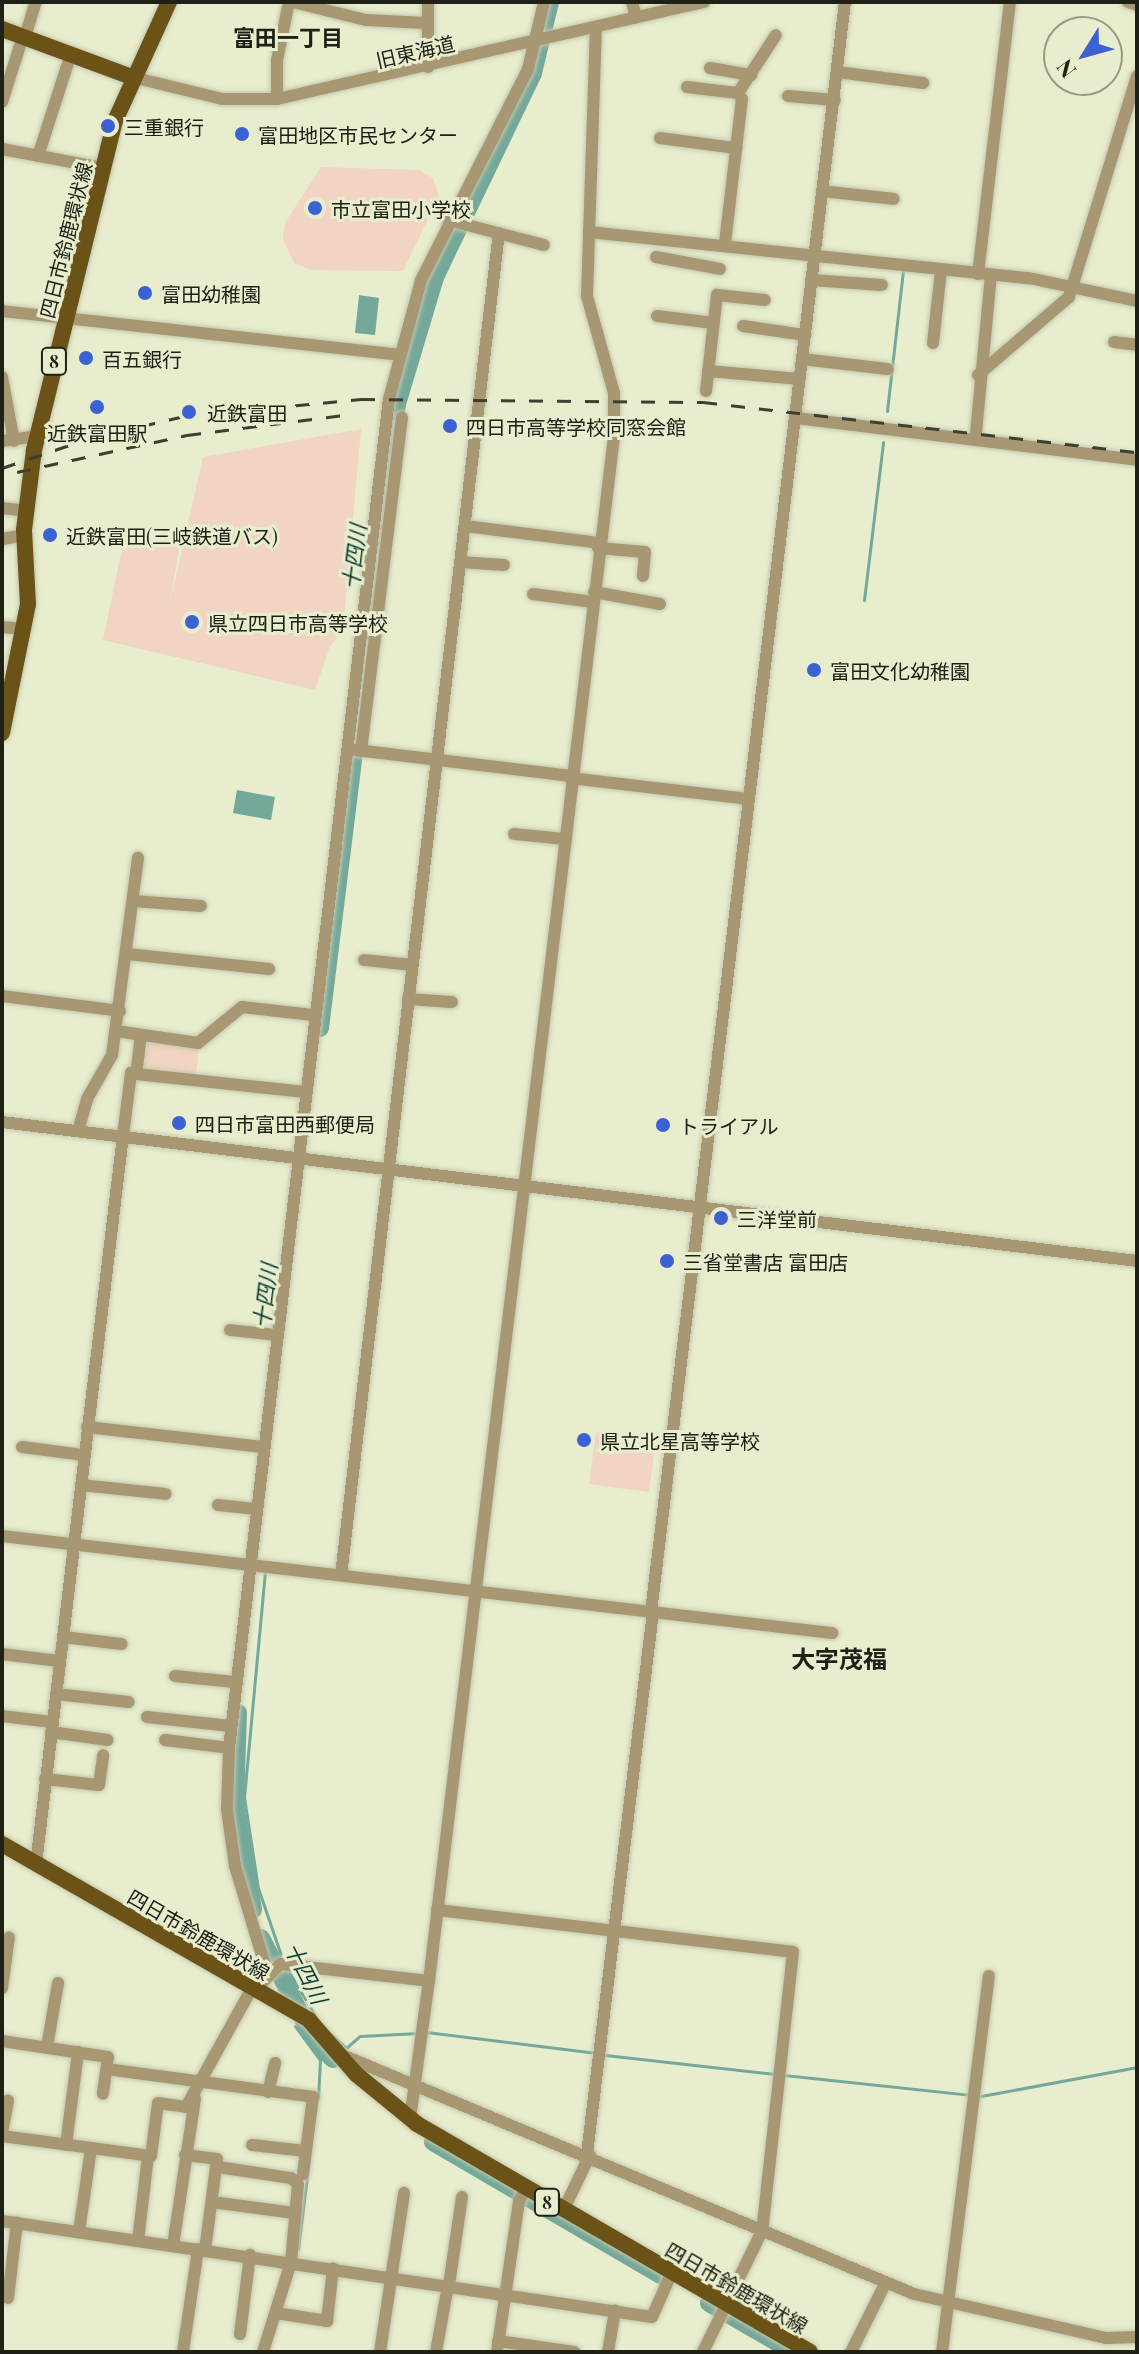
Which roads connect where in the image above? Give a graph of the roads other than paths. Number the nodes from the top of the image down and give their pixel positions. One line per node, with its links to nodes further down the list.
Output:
1 (36, 2): 17 (street)
2 (169, 2): 25 (main road, 四日市鈴鹿環状線 / 8)
3 (291, 2): 13 (street); 30 (street)
4 (428, 2): 13 (street)
5 (544, 2): 18 (street)
6 (632, 2): 12 (street)
7 (704, 2): 12 (street, 旧東海道)
8 (845, 2): 22 (street)
9 (1010, 2): 50 (street)
10 (1128, 2): 11 (street)
11 (1137, 5)
12 (636, 18): 14 (street, 旧東海道)
13 (426, 23): 20 (street)
14 (596, 27): 18 (street, 旧東海道); 43 (street)
15 (2, 29): 17 (main road)
16 (776, 35): 23 (street)
17 (24, 36): 19 (main road); 32 (street)
18 (541, 41): 20 (street, 旧東海道); 42 (street)
19 (71, 54): 25 (main road); 38 (street)
20 (428, 67): 30 (street, 旧東海道)
21 (710, 68): 23 (street)
22 (837, 72): 26 (street); 31 (street)
23 (751, 75): 28 (street)
24 (1137, 76): 33 (street)
25 (132, 77): 30 (street, 旧東海道); 39 (main road, 四日市鈴鹿環状線 / 8)
26 (923, 83)
27 (687, 87): 28 (street)
28 (738, 93): 36 (street)
29 (788, 96): 31 (street)
30 (277, 99)
31 (835, 100): 40 (street)
32 (2, 102)
33 (1123, 113): 34 (street); 53 (street)
34 (1137, 117)
35 (660, 138): 36 (street)
36 (736, 148): 45 (street)
37 (2, 149): 38 (street)
38 (38, 156): 39 (street)
39 (103, 168): 57 (main road, 四日市鈴鹿環状線 / 8)
40 (822, 191): 41 (street); 47 (street)
41 (894, 199)
42 (454, 223): 44 (street); 65 (street)
43 (589, 232): 45 (street); 84 (street)
44 (499, 233): 46 (street); 81 (street)
45 (724, 244): 47 (street); 48 (street)
46 (544, 245)
47 (814, 254): 49 (street); 51 (street)
48 (656, 257)
49 (941, 271): 50 (street); 63 (street)
50 (984, 275): 53 (street); 69 (street)
51 (811, 280): 52 (street); 61 (street)
52 (882, 285)
53 (1073, 285): 55 (street); 69 (street)
54 (765, 300): 59 (street)
55 (1137, 301)
56 (2, 311): 57 (street)
57 (66, 316): 65 (street); 76 (main road, 四日市鈴鹿環状線 / 8)
58 (657, 316): 59 (street)
59 (714, 323): 68 (street)
60 (743, 326): 61 (street)
61 (805, 335): 66 (street)
62 (1114, 342): 64 (street)
63 (933, 343)
64 (1137, 345)
65 (398, 355): 94 (street)
66 (802, 359): 67 (street); 71 (street)
67 (887, 369)
68 (708, 371): 71 (street); 72 (street)
69 (978, 375): 75 (street)
70 (2, 377): 77 (street)
71 (800, 379): 74 (street)
72 (706, 391)
73 (402, 418): 94 (street)
74 (796, 418): 78 (street); 97 (street)
75 (976, 433)
76 (39, 436): 77 (street); 80 (main road, 四日市鈴鹿環状線 / 8)
77 (8, 441)
78 (1137, 460)
79 (2, 508): 80 (street)
80 (25, 511): 82 (main road, 四日市鈴鹿環状線 / 8)
81 (465, 526): 84 (street); 85 (street)
82 (24, 535): 83 (street); 92 (main road, 四日市鈴鹿環状線 / 8)
83 (2, 539)
84 (598, 546): 87 (street); 89 (street)
85 (460, 562): 86 (street); 95 (street)
86 (504, 565)
87 (643, 576)
88 (533, 594): 89 (street)
89 (593, 597): 90 (street); 96 (street)
90 (660, 604)
91 (2, 627): 92 (street)
92 (24, 629): 93 (main road, 四日市鈴鹿環状線 / 8)
93 (2, 733)
94 (353, 750): 95 (street); 111 (street)
95 (436, 761): 96 (street); 105 (street)
96 (570, 777): 97 (street); 99 (street)
97 (748, 799): 122 (street)
98 (514, 834): 99 (street)
99 (564, 839): 121 (street)
100 (138, 858): 101 (street)
101 (133, 901): 102 (street); 103 (street)
102 (201, 906)
103 (127, 954): 106 (street); 110 (street)
104 (364, 960): 105 (street)
105 (412, 965): 108 (street)
106 (269, 969)
107 (2, 996): 110 (street)
108 (408, 999): 109 (street); 120 (street)
109 (452, 1002)
110 (120, 1011): 112 (street)
111 (313, 1015): 113 (street); 115 (street)
112 (116, 1031): 113 (street); 117 (street)
113 (141, 1035): 114 (street)
114 (136, 1074): 115 (street); 118 (street)
115 (305, 1092): 119 (street)
116 (2, 1122): 117 (street)
117 (78, 1131): 118 (street)
118 (123, 1136): 119 (street); 126 (street)
119 (298, 1157): 120 (street); 125 (street)
120 (389, 1167): 121 (street); 137 (street)
121 (523, 1184): 122 (street); 138 (street)
122 (701, 1206): 123 (street); 139 (street)
123 (1137, 1261)
124 (230, 1330): 125 (street)
125 (277, 1335): 128 (street)
126 (87, 1427): 128 (street); 129 (street)
127 (22, 1447): 129 (street)
128 (263, 1447): 133 (street)
129 (84, 1455): 130 (street)
130 (81, 1485): 131 (street); 135 (street)
131 (166, 1494)
132 (218, 1505): 133 (street)
133 (255, 1509): 136 (street)
134 (2, 1536): 135 (street)
135 (75, 1544): 136 (street); 141 (street)
136 (253, 1565): 137 (street); 146 (street)
137 (341, 1575): 138 (street)
138 (474, 1591): 139 (street); 160 (street)
139 (652, 1612): 140 (street); 161 (street)
140 (832, 1633)
141 (63, 1637): 142 (street); 144 (street)
142 (122, 1644)
143 (2, 1654): 144 (street)
144 (59, 1661): 147 (street)
145 (175, 1676): 146 (street)
146 (235, 1682): 151 (street)
147 (56, 1694): 148 (street); 152 (street)
148 (129, 1702)
149 (2, 1716): 152 (street)
150 (147, 1717): 151 (street)
151 (231, 1726): 155 (street)
152 (51, 1727): 153 (street); 157 (street)
153 (107, 1740)
154 (165, 1740): 155 (street)
155 (229, 1748): 163 (street)
156 (103, 1755): 157 (street)
157 (45, 1779): 159 (street)
158 (2, 1844): 159 (main road, 四日市鈴鹿環状線 / 8)
159 (36, 1864): 168 (main road, 四日市鈴鹿環状線 / 8)
160 (437, 1910): 161 (street); 165 (street)
161 (615, 1931): 189 (street); 201 (street)
162 (9, 1937): 167 (street)
163 (267, 1972): 165 (street); 168 (street)
164 (989, 1976): 215 (street)
165 (429, 1981): 176 (street)
166 (58, 1983): 170 (street)
167 (2, 1988)
168 (254, 1989): 172 (main road, 四日市鈴鹿環状線 / 8); 177 (street)
169 (2, 2041): 170 (street)
170 (47, 2047): 171 (street)
171 (78, 2052): 174 (street); 184 (street)
172 (335, 2052): 176 (street); 182 (main road, 四日市鈴鹿環状線 / 8)
173 (275, 2063): 178 (street)
174 (107, 2069): 175 (street); 179 (street)
175 (161, 2077): 177 (street); 181 (street)
176 (417, 2082): 182 (street); 189 (street)
177 (197, 2083): 178 (street); 181 (street); 188 (street)
178 (268, 2092): 187 (street)
179 (103, 2094)
180 (8, 2101): 183 (street)
181 (158, 2103): 190 (street)
182 (410, 2119): 194 (main road, 四日市鈴鹿環状線 / 8)
183 (2, 2134): 184 (street)
184 (66, 2145): 186 (street)
185 (252, 2145): 187 (street)
186 (91, 2149): 190 (street); 202 (street)
187 (306, 2151): 192 (street)
188 (185, 2155): 191 (street); 204 (street)
189 (588, 2155): 197 (street); 201 (street)
190 (148, 2156): 203 (street)
191 (218, 2167): 196 (street); 198 (street)
192 (303, 2174)
193 (404, 2193): 209 (street)
194 (523, 2193): 197 (main road, 四日市鈴鹿環状線 / 8); 213 (street)
195 (462, 2197): 212 (street)
196 (212, 2202): 198 (street); 205 (street)
197 (563, 2211): 210 (main road, 四日市鈴鹿環状線 / 8)
198 (294, 2213): 207 (street)
199 (2, 2221): 200 (street)
200 (17, 2223): 202 (street); 214 (street)
201 (762, 2231): 211 (street); 216 (street)
202 (79, 2232): 203 (street)
203 (138, 2241): 204 (street)
204 (173, 2246): 205 (street)
205 (202, 2250): 206 (street); 222 (street)
206 (250, 2255): 207 (street); 219 (street)
207 (295, 2262): 208 (street); 218 (street)
208 (333, 2268): 209 (street); 218 (street)
209 (392, 2277): 212 (street); 224 (street)
210 (670, 2277): 216 (main road, 四日市鈴鹿環状線 / 8); 217 (street)
211 (885, 2284): 215 (street); 230 (street)
212 (449, 2285): 213 (street); 225 (street)
213 (505, 2295): 217 (street); 221 (street)
214 (8, 2298)
215 (950, 2304): 220 (street); 231 (street)
216 (723, 2307): 228 (street); 229 (main road, 四日市鈴鹿環状線 / 8)
217 (615, 2311): 227 (street)
218 (279, 2314): 223 (street)
219 (240, 2334)
220 (1137, 2337)
221 (498, 2347): 226 (street)
222 (183, 2352)
223 (263, 2352)
224 (380, 2352)
225 (436, 2352)
226 (574, 2352)
227 (608, 2352)
228 (703, 2352)
229 (810, 2352)
230 (851, 2352)
231 (942, 2352)

